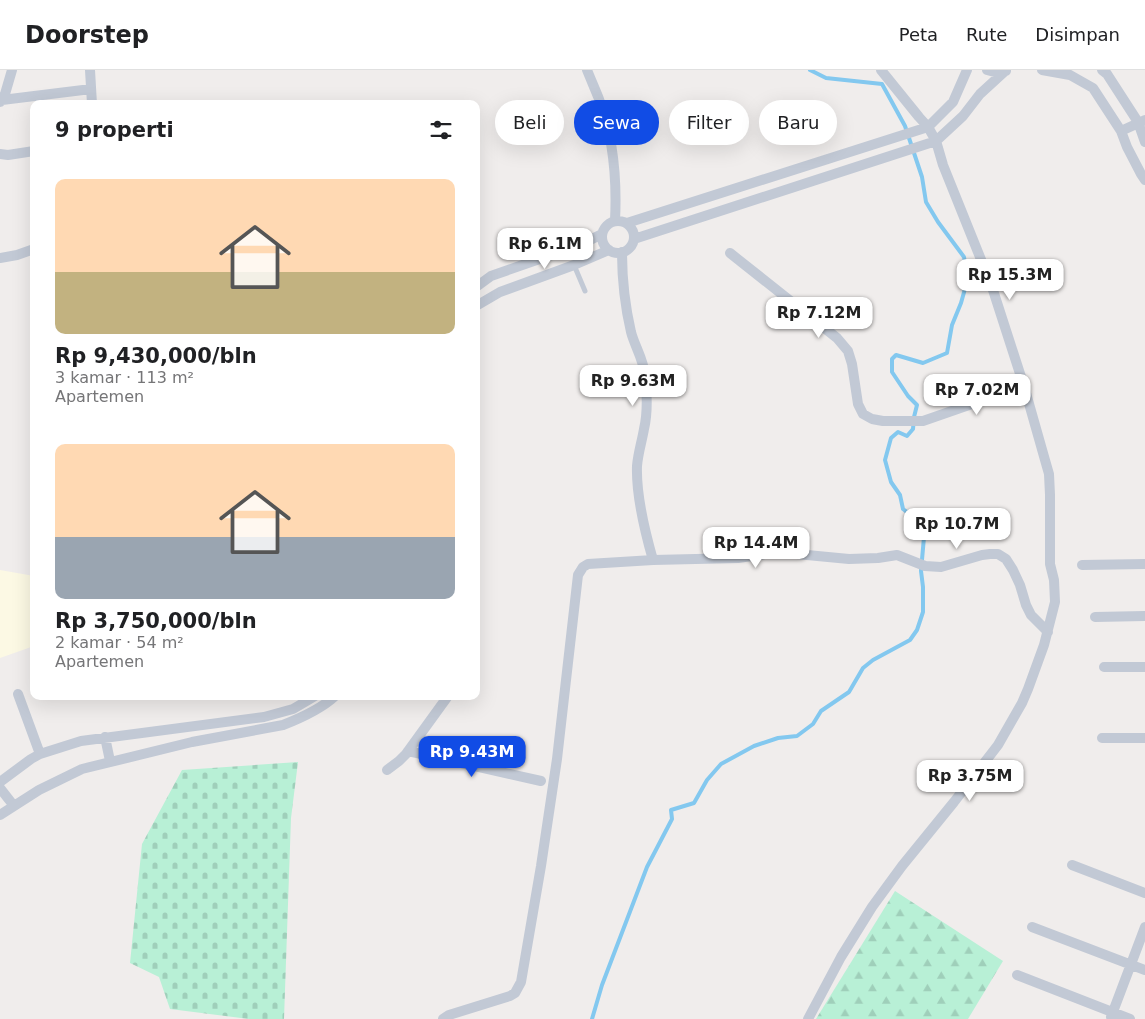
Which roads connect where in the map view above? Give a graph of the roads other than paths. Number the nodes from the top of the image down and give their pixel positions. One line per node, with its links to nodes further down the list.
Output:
1 (12, 70): 12 (street)
2 (90, 70): 10 (street)
3 (586, 70): 21 (street)
4 (881, 70): 14 (street)
5 (967, 70): 14 (street)
6 (987, 70): 9 (street)
7 (1042, 70): 15 (street)
8 (1102, 70): 13 (street)
9 (1007, 71): 16 (street)
10 (91, 89): 11 (street); 12 (street)
11 (92, 100)
12 (1, 101)
13 (1142, 121): 15 (street); 17 (street)
14 (928, 127): 16 (street); 22 (street)
15 (1121, 132): 20 (street)
16 (936, 141): 24 (street); 34 (street)
17 (1145, 142)
18 (30, 152): 19 (street)
19 (0, 154)
20 (1145, 180)
21 (615, 221): 22 (street); 23 (street)
22 (627, 223): 24 (street)
23 (602, 234): 26 (street); 31 (street)
24 (634, 239): 27 (street)
25 (30, 250): 29 (street)
26 (610, 250): 27 (street); 30 (street)
27 (622, 252): 35 (street)
28 (730, 253): 34 (street)
29 (0, 258)
30 (574, 265): 32 (lane); 33 (street)
31 (480, 284)
32 (585, 291)
33 (480, 304)
34 (1024, 386): 40 (street)
35 (653, 560): 40 (street); 67 (street)
36 (1145, 564): 37 (street)
37 (1082, 565)
38 (1145, 616): 39 (street)
39 (1095, 617)
40 (1048, 632): 68 (street)
41 (1104, 667): 42 (street)
42 (1145, 667)
43 (18, 694): 51 (street)
44 (308, 700): 47 (street)
45 (331, 700): 52 (street)
46 (445, 700): 50 (street)
47 (105, 738): 51 (street); 52 (street)
48 (1102, 738): 49 (street)
49 (1145, 738)
50 (408, 751): 53 (street); 54 (street)
51 (40, 754): 55 (street)
52 (110, 761): 57 (street)
53 (387, 770)
54 (541, 781)
55 (0, 782)
56 (0, 788): 57 (street)
57 (14, 806): 58 (street)
58 (0, 815)
59 (1072, 865): 60 (street)
60 (1145, 893)
61 (1032, 927): 63 (street)
62 (1145, 927): 63 (street)
63 (1131, 964): 64 (street); 66 (street)
64 (1145, 970)
65 (1017, 975): 66 (street)
66 (1112, 1016): 69 (street)
67 (443, 1019)
68 (808, 1019)
69 (1130, 1019)

